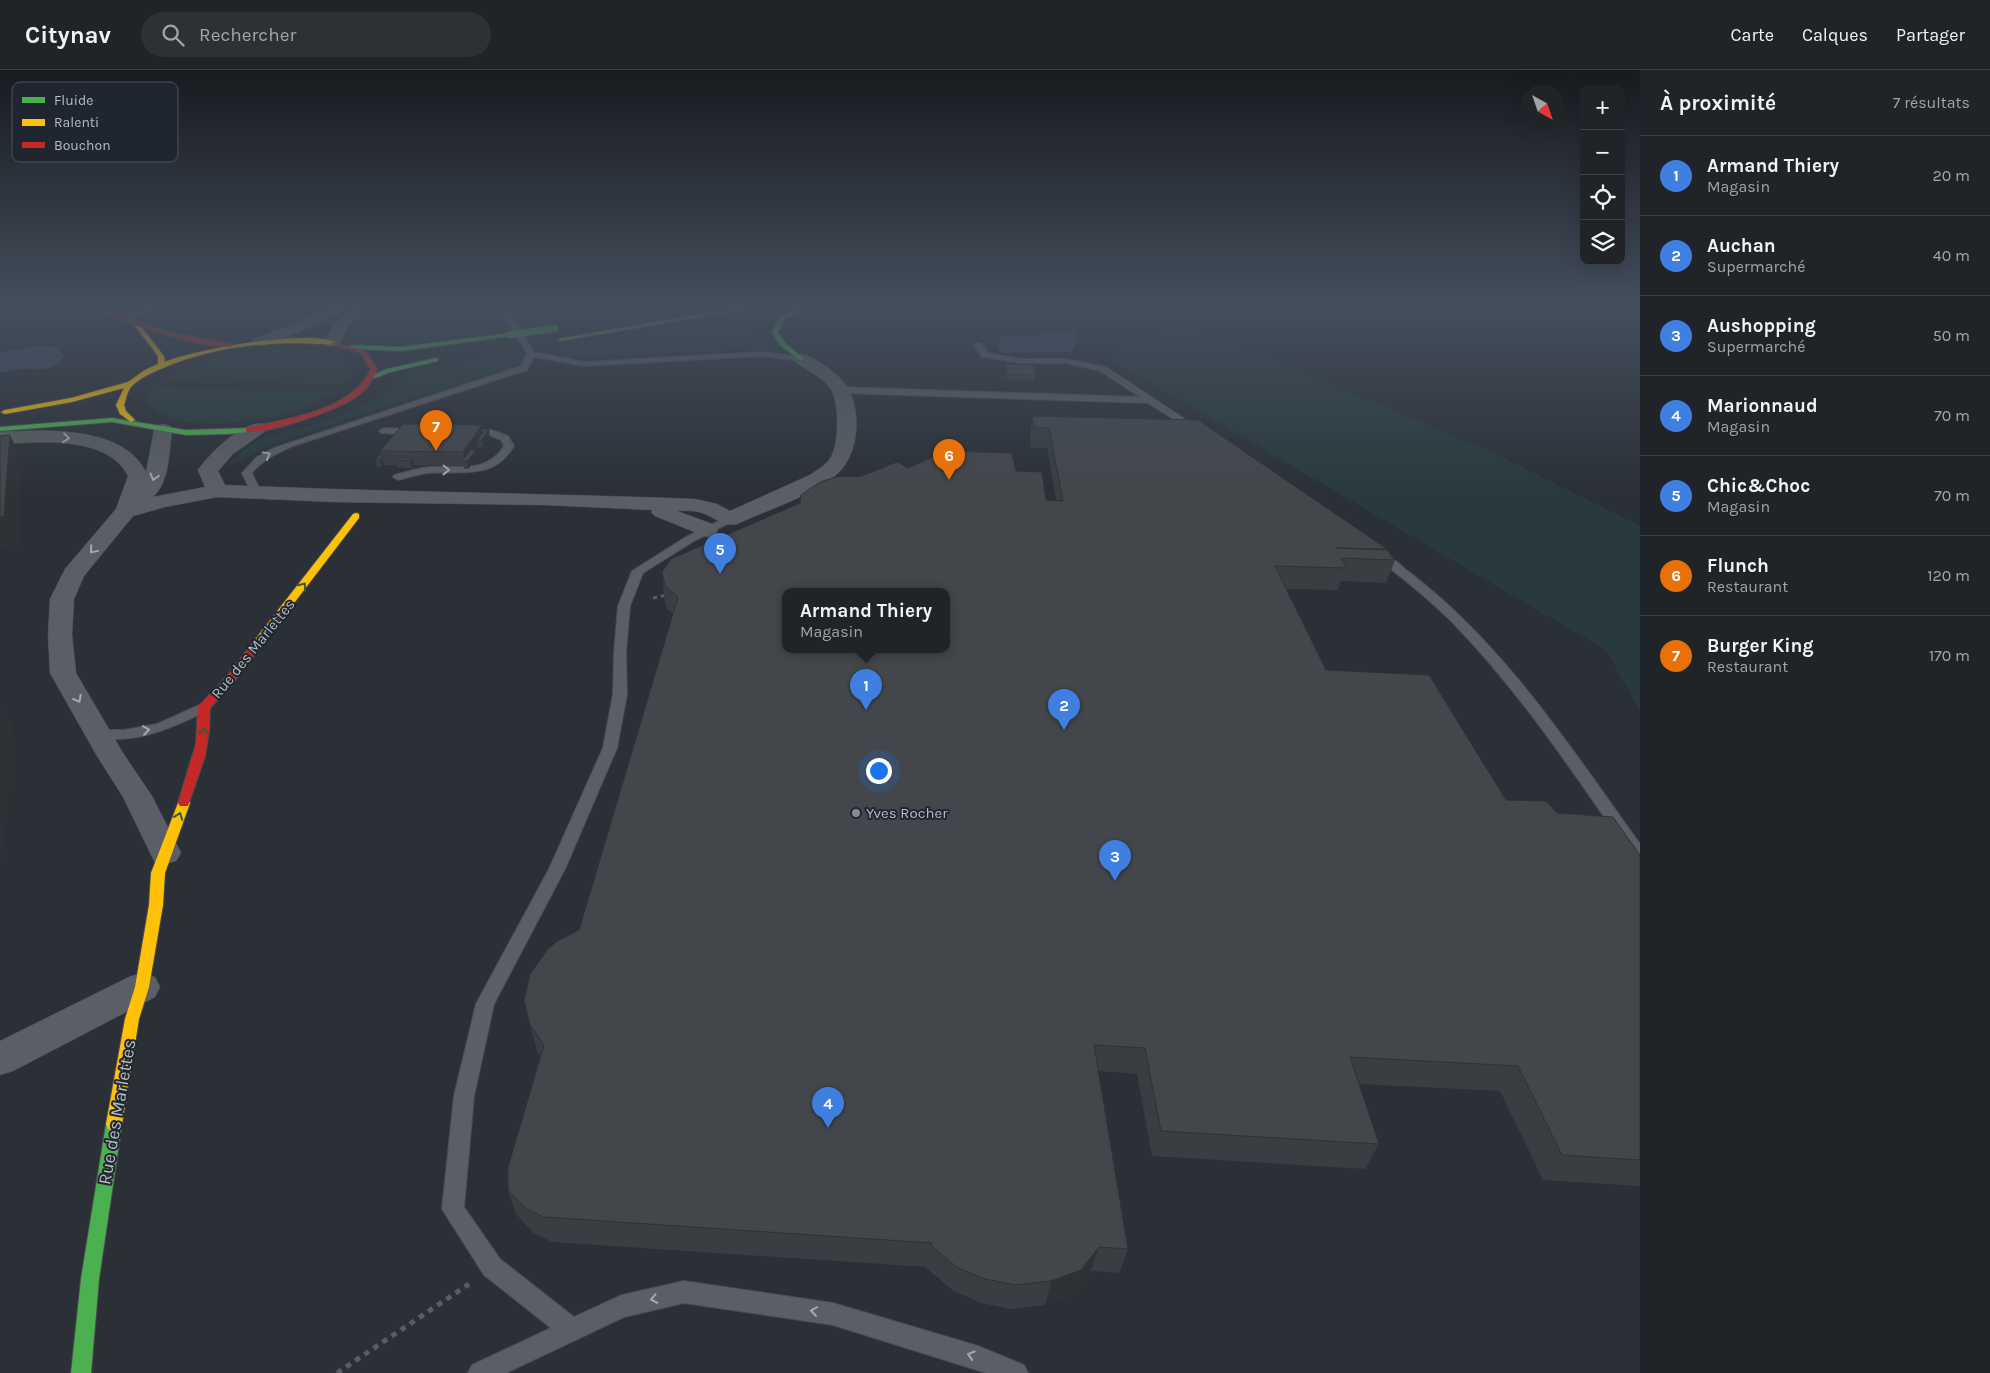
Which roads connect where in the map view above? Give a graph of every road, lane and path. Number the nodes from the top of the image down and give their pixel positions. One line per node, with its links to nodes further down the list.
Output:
1 (159, 368): 8 (main road)
2 (374, 368): 7 (main road)
3 (399, 368): 7 (main road)
4 (524, 368): 23 (lane, one-way to 4)
5 (815, 368): 9 (street)
6 (1098, 368): 10 (lane)
7 (372, 377): 13 (main road)
8 (133, 383): 11 (main road); 12 (main road)
9 (841, 390): 10 (lane); 27 (street)
10 (1153, 400): 19 (lane)
11 (0, 413)
12 (131, 420): 14 (main road); 15 (main road)
13 (258, 428): 15 (main road); 22 (street)
14 (0, 429)
15 (163, 430): 25 (street, one-way to 25)
16 (384, 431): 17 (lane)
17 (424, 432)
18 (463, 433): 21 (lane, one-way to 18)
19 (1203, 435)
20 (0, 438): 25 (street, one-way to 25)
21 (398, 477)
22 (216, 491): 23 (street); 25 (street)
23 (256, 492): 24 (street)
24 (334, 496): 26 (street); 27 (street)
25 (125, 512): 33 (street, one-way to 33)
26 (356, 516): 28 (street); 32 (main road, Rue des Marlettes, one-way to 26)
27 (729, 519): 28 (lane)
28 (707, 530): 38 (lane)
29 (1366, 546): 35 (lane)
30 (664, 595): 31 (path)
31 (674, 595)
32 (204, 707): 33 (lane, one-way to 32); 34 (main road, Rue des Marlettes, one-way to 32)
33 (97, 733): 34 (street)
34 (165, 853): 36 (main road, Rue des Marlettes)
35 (1640, 856)
36 (142, 987): 37 (street); 40 (main road, Rue des Marlettes)
37 (0, 1059)
38 (492, 1267): 39 (lane); 41 (path)
39 (572, 1330): 42 (lane); 43 (lane, one-way to 39)
40 (81, 1373)
41 (337, 1373)
42 (480, 1373)
43 (1016, 1373)

